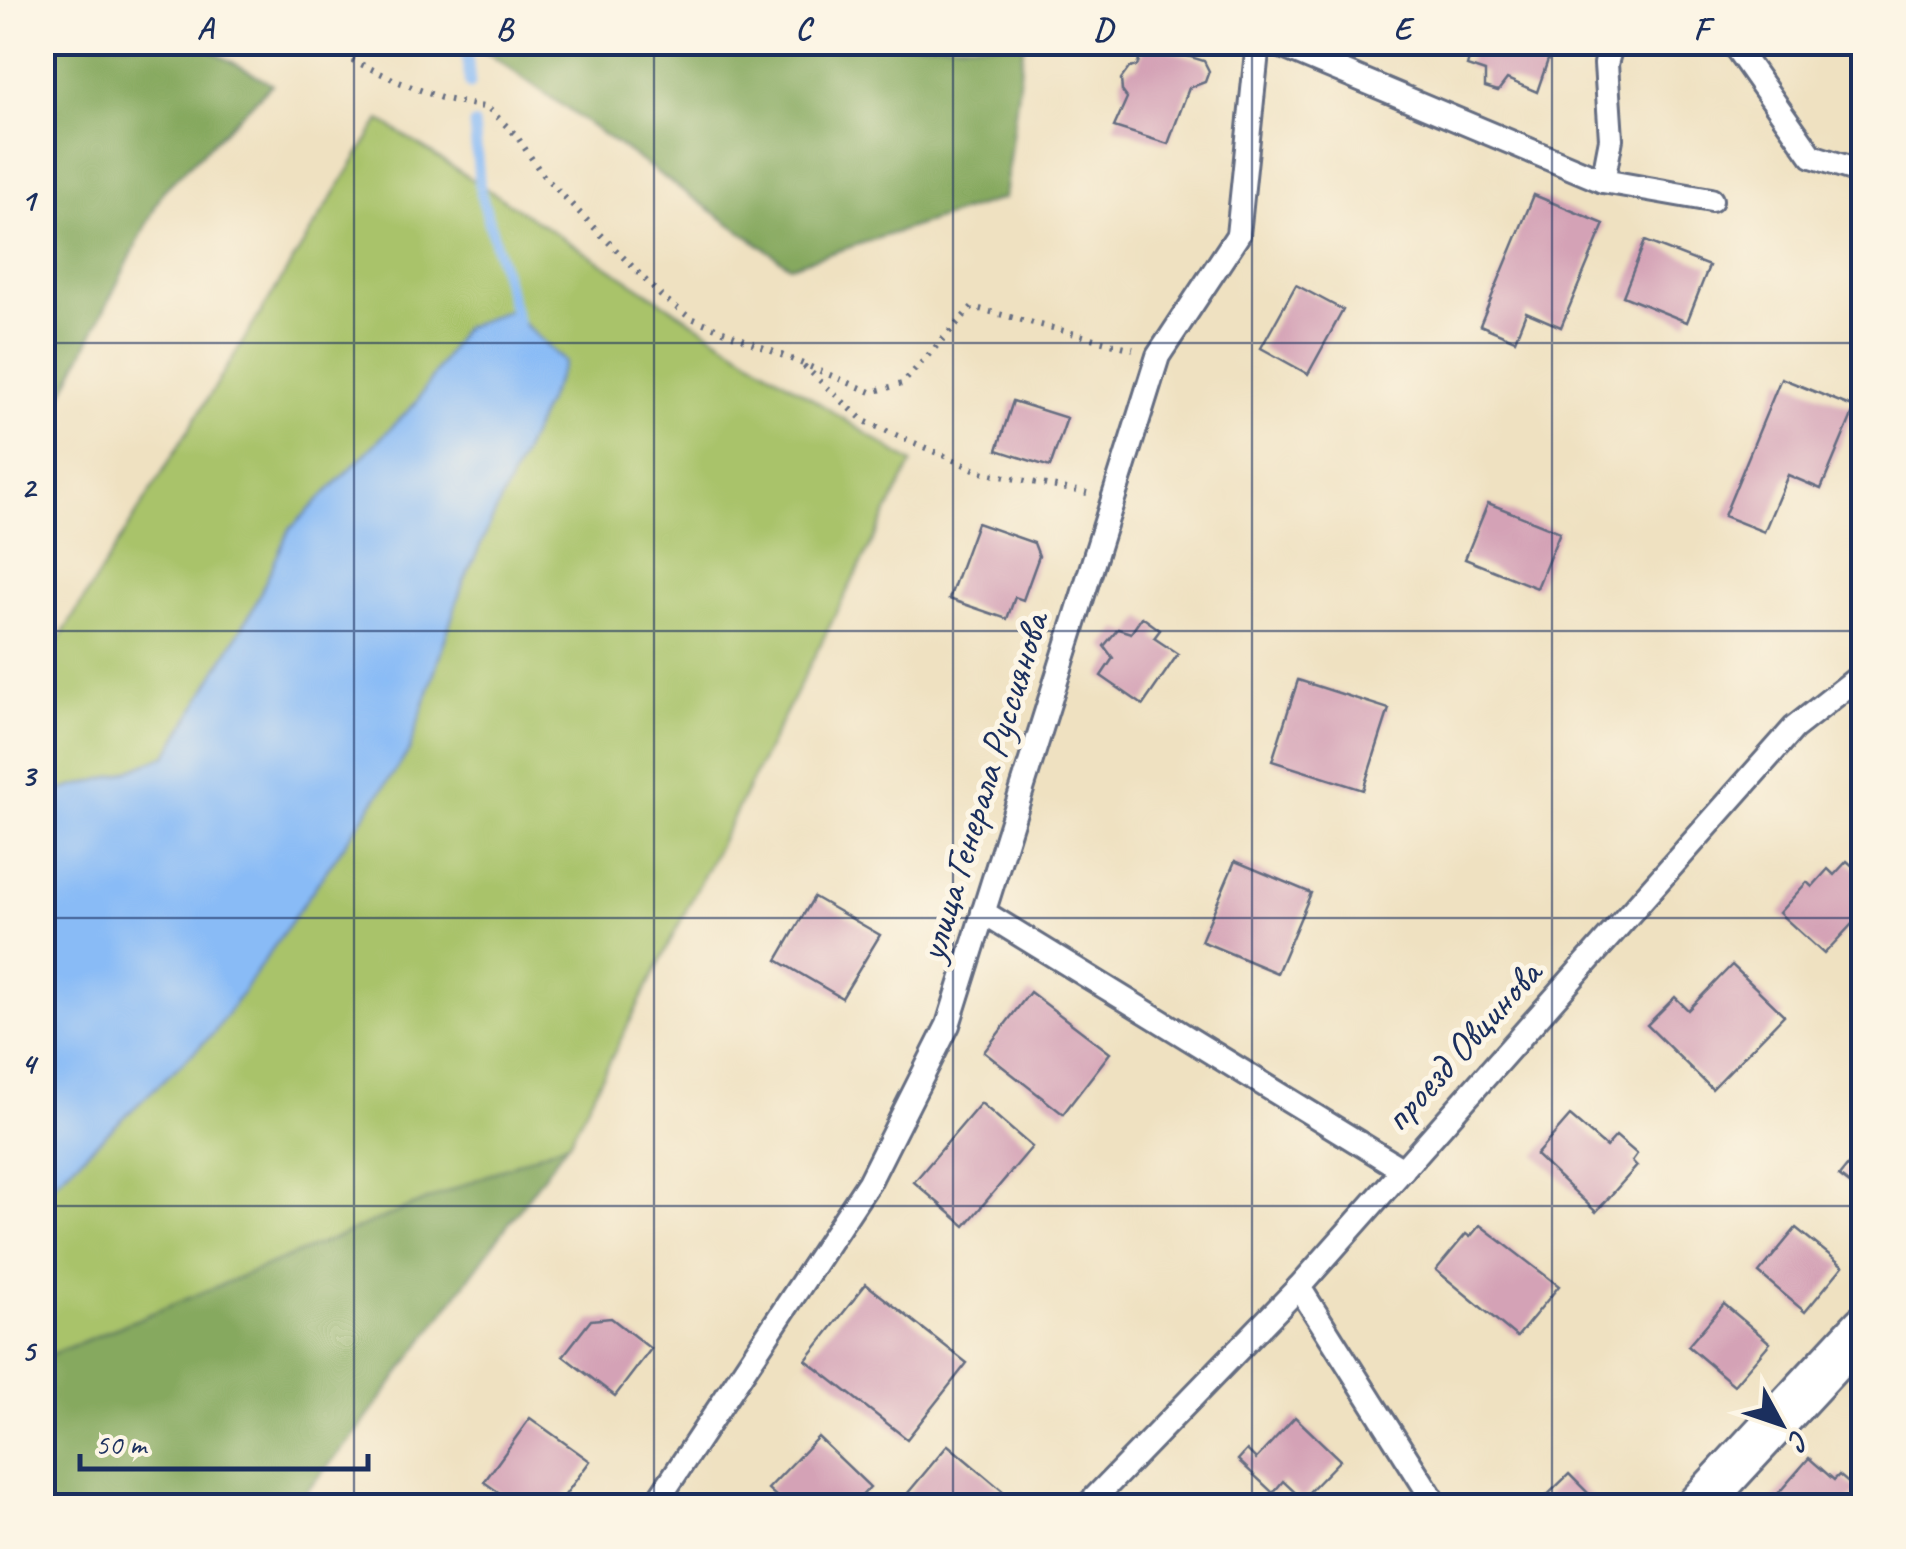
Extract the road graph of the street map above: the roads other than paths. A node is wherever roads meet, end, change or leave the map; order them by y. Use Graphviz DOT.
graph roads {
  1 [pos="1258,42"];
  2 [pos="1272,42"];
  3 [pos="1612,42"];
  4 [pos="1732,42"];
  5 [pos="1864,173"];
  6 [pos="1603,181"];
  7 [pos="1711,200"];
  8 [pos="1864,673"];
  9 [pos="983,912"];
  10 [pos="1403,1170"];
  11 [pos="1300,1287"];
  12 [pos="1864,1327"];
  13 [pos="654,1506"];
  14 [pos="1088,1506"];
  15 [pos="1436,1506"];
  16 [pos="1698,1506"];
  1 -- 9 [label="lane, улица Генерала Руссиянова"];
  2 -- 6 [label="lane"];
  3 -- 6 [label="lane"];
  4 -- 5 [label="lane"];
  6 -- 7 [label="lane"];
  8 -- 10 [label="lane, проезд Овцинова"];
  9 -- 10 [label="lane"];
  9 -- 13 [label="lane, улица Генерала Руссиянова"];
  10 -- 11 [label="lane, проезд Овцинова"];
  11 -- 14 [label="lane, проезд Овцинова"];
  11 -- 15 [label="lane"];
  12 -- 16 [label="street"];
}
